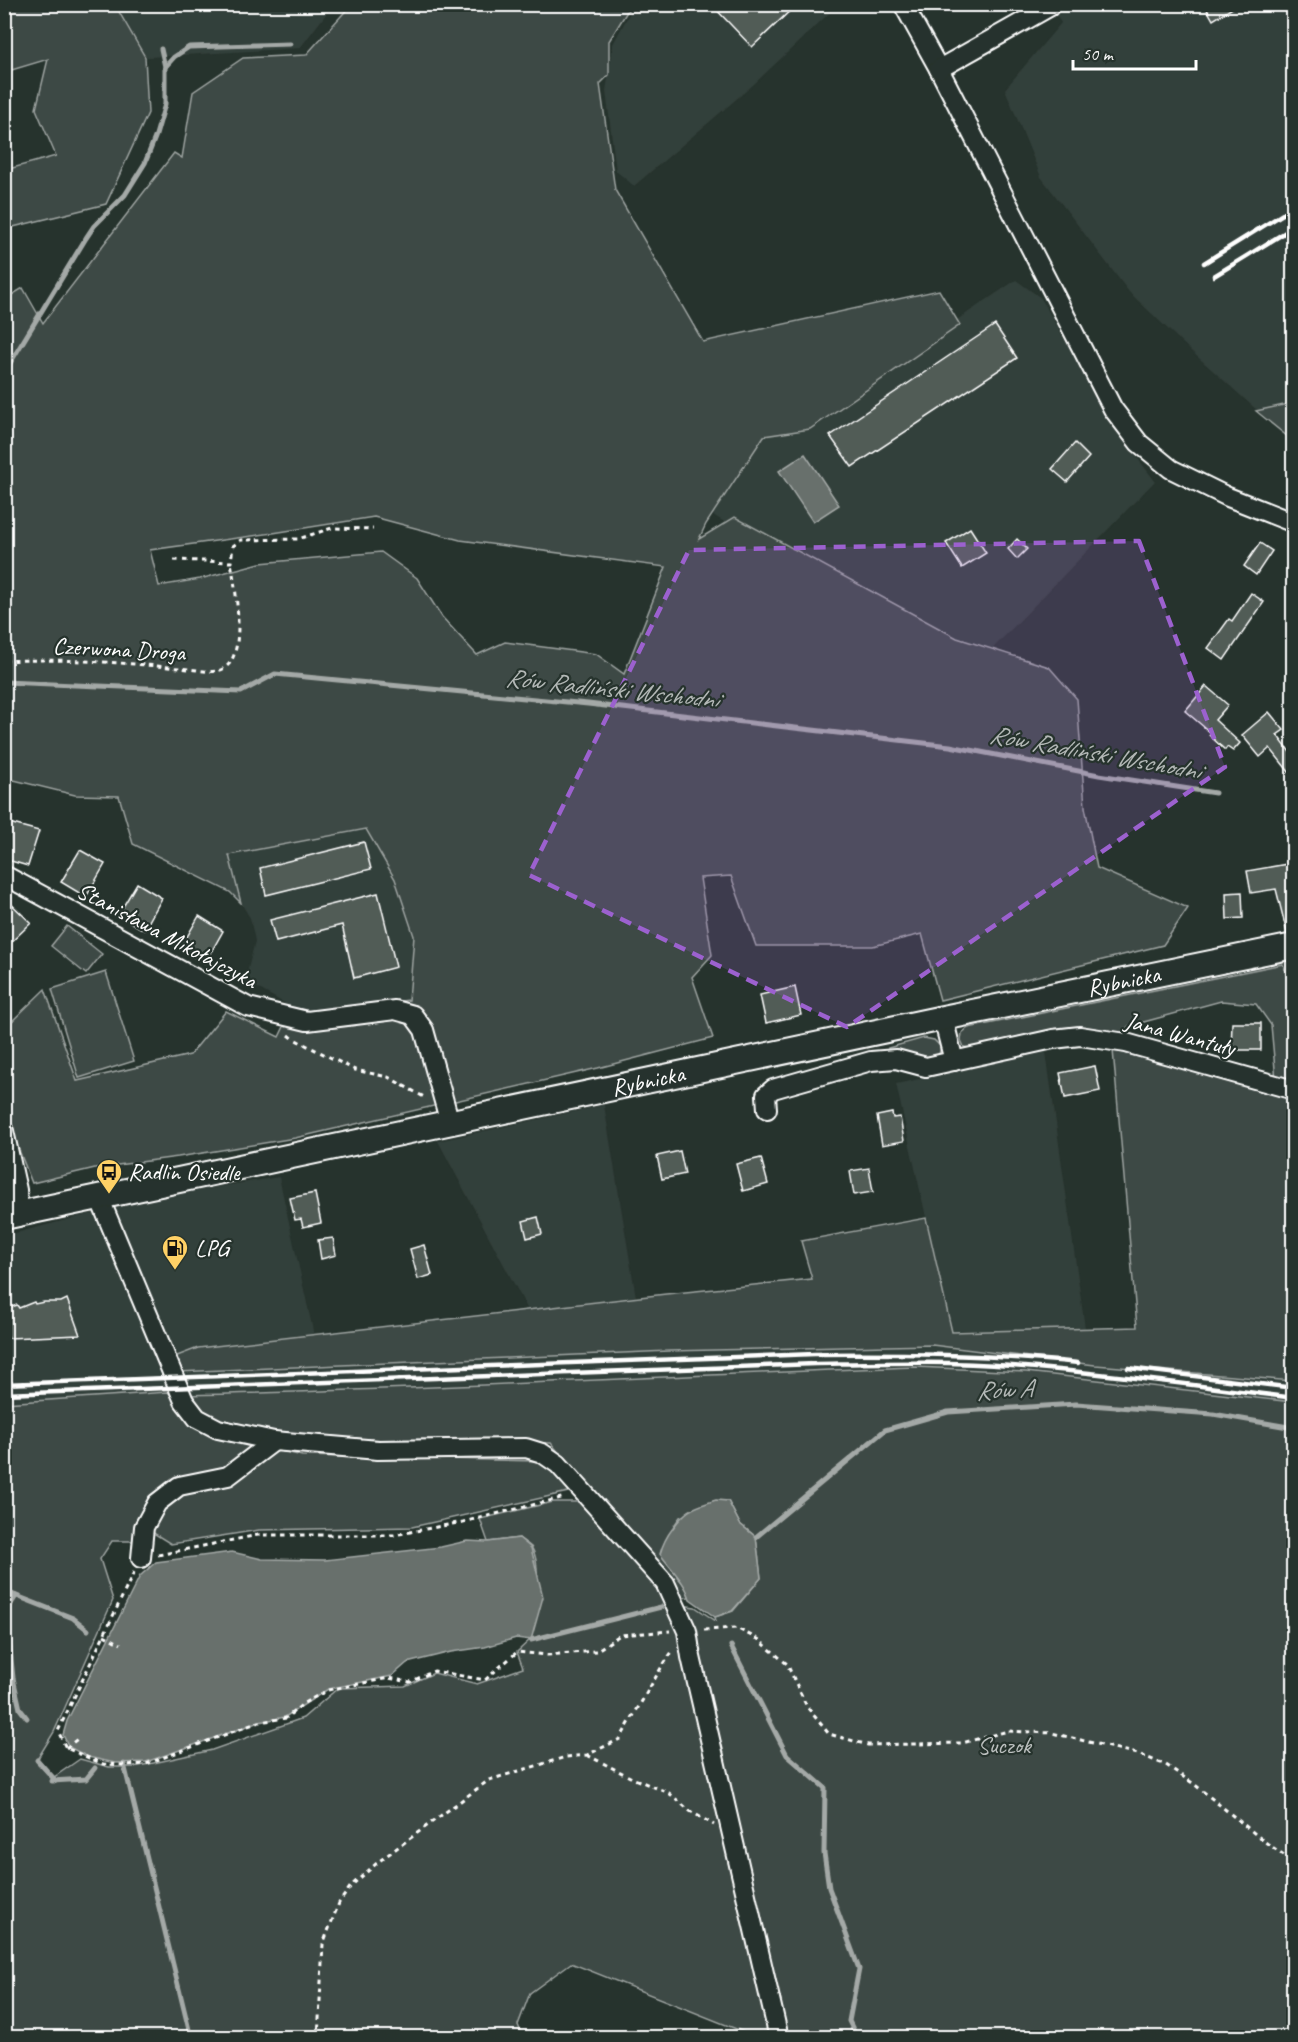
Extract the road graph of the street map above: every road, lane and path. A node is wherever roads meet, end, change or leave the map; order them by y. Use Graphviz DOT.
graph roads {
  1 [pos="903,4"];
  2 [pos="1048,7"];
  3 [pos="939,69"];
  4 [pos="1293,523"];
  5 [pos="373,529"];
  6 [pos="174,560"];
  7 [pos="231,562"];
  8 [pos="4,661"];
  9 [pos="4,875"];
  10 [pos="1293,946"];
  11 [pos="943,1018"];
  12 [pos="285,1032"];
  13 [pos="954,1061"];
  14 [pos="1293,1090"];
  15 [pos="429,1099"];
  16 [pos="766,1108"];
  17 [pos="450,1123"];
  18 [pos="4,1131"];
  19 [pos="99,1197"];
  20 [pos="12,1216"];
  21 [pos="274,1441"];
  22 [pos="573,1496"];
  23 [pos="141,1558"];
  24 [pos="687,1631"];
  25 [pos="104,1635"];
  26 [pos="121,1644"];
  27 [pos="80,1737"];
  28 [pos="66,1748"];
  29 [pos="587,1755"];
  30 [pos="733,1836"];
  31 [pos="1293,1862"];
  32 [pos="318,2037"];
  33 [pos="779,2037"];
  1 -- 3 [label="street"];
  2 -- 3 [label="street"];
  3 -- 4 [label="street"];
  5 -- 7 [label="path"];
  6 -- 7 [label="path"];
  7 -- 8 [label="path, Czerwona Droga"];
  9 -- 17 [label="street, Stanisława Mikołajczyka"];
  10 -- 11 [label="main road, Rybnicka"];
  11 -- 13 [label="street"];
  11 -- 17 [label="main road, Rybnicka"];
  12 -- 15 [label="path"];
  13 -- 14 [label="street, Jana Wantuły"];
  13 -- 16 [label="street, Jana Wantuły"];
  17 -- 19 [label="main road, Rybnicka"];
  18 -- 20 [label="street"];
  19 -- 20 [label="main road, Rybnicka"];
  19 -- 21 [label="street"];
  21 -- 23 [label="street"];
  21 -- 24 [label="street"];
  22 -- 23 [label="path"];
  23 -- 25 [label="path"];
  24 -- 28 [label="path"];
  24 -- 29 [label="path"];
  24 -- 30 [label="street"];
  24 -- 31 [label="path"];
  25 -- 26 [label="path"];
  25 -- 28 [label="path"];
  27 -- 28 [label="path"];
  29 -- 30 [label="path"];
  29 -- 32 [label="path"];
  30 -- 33 [label="street"];
}
